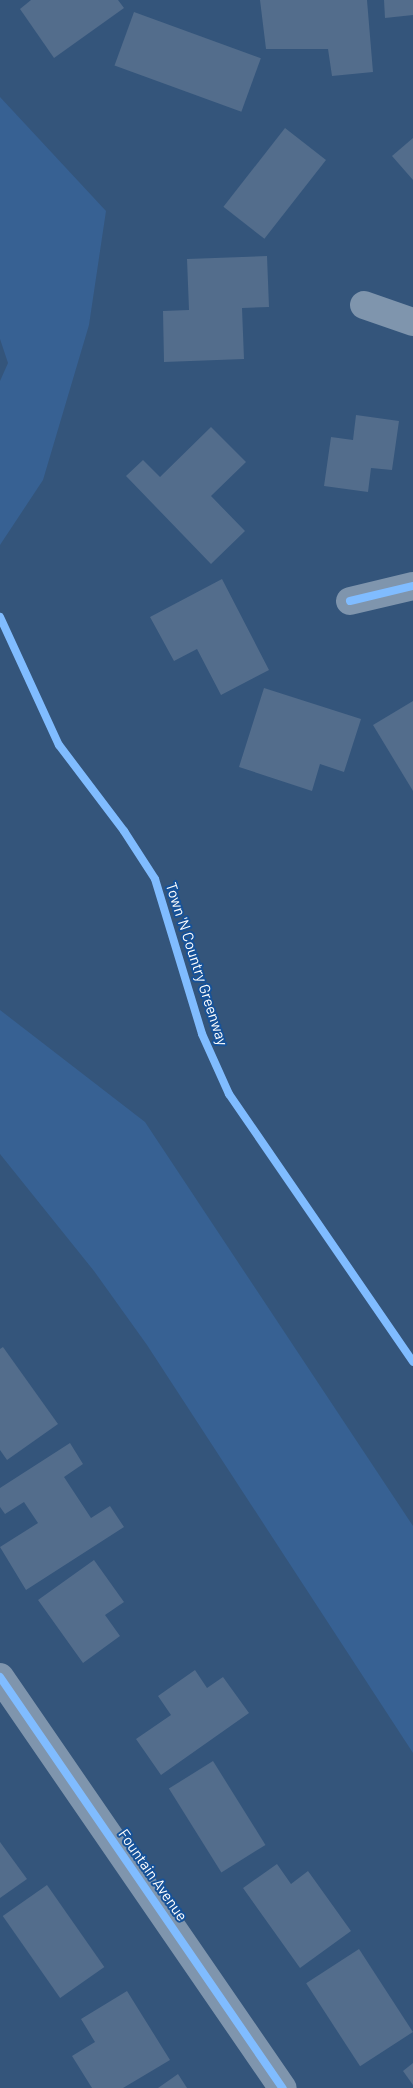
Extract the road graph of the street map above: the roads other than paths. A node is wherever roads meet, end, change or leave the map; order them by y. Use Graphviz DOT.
graph roads {
  1 [pos="364,305"];
  2 [pos="413,322"];
  3 [pos="413,586"];
  4 [pos="350,601"];
  5 [pos="0,1677"];
  6 [pos="283,2088"];
  1 -- 2 [label="street"];
  3 -- 4 [label="street"];
  5 -- 6 [label="street, Fountain Avenue"];
}
